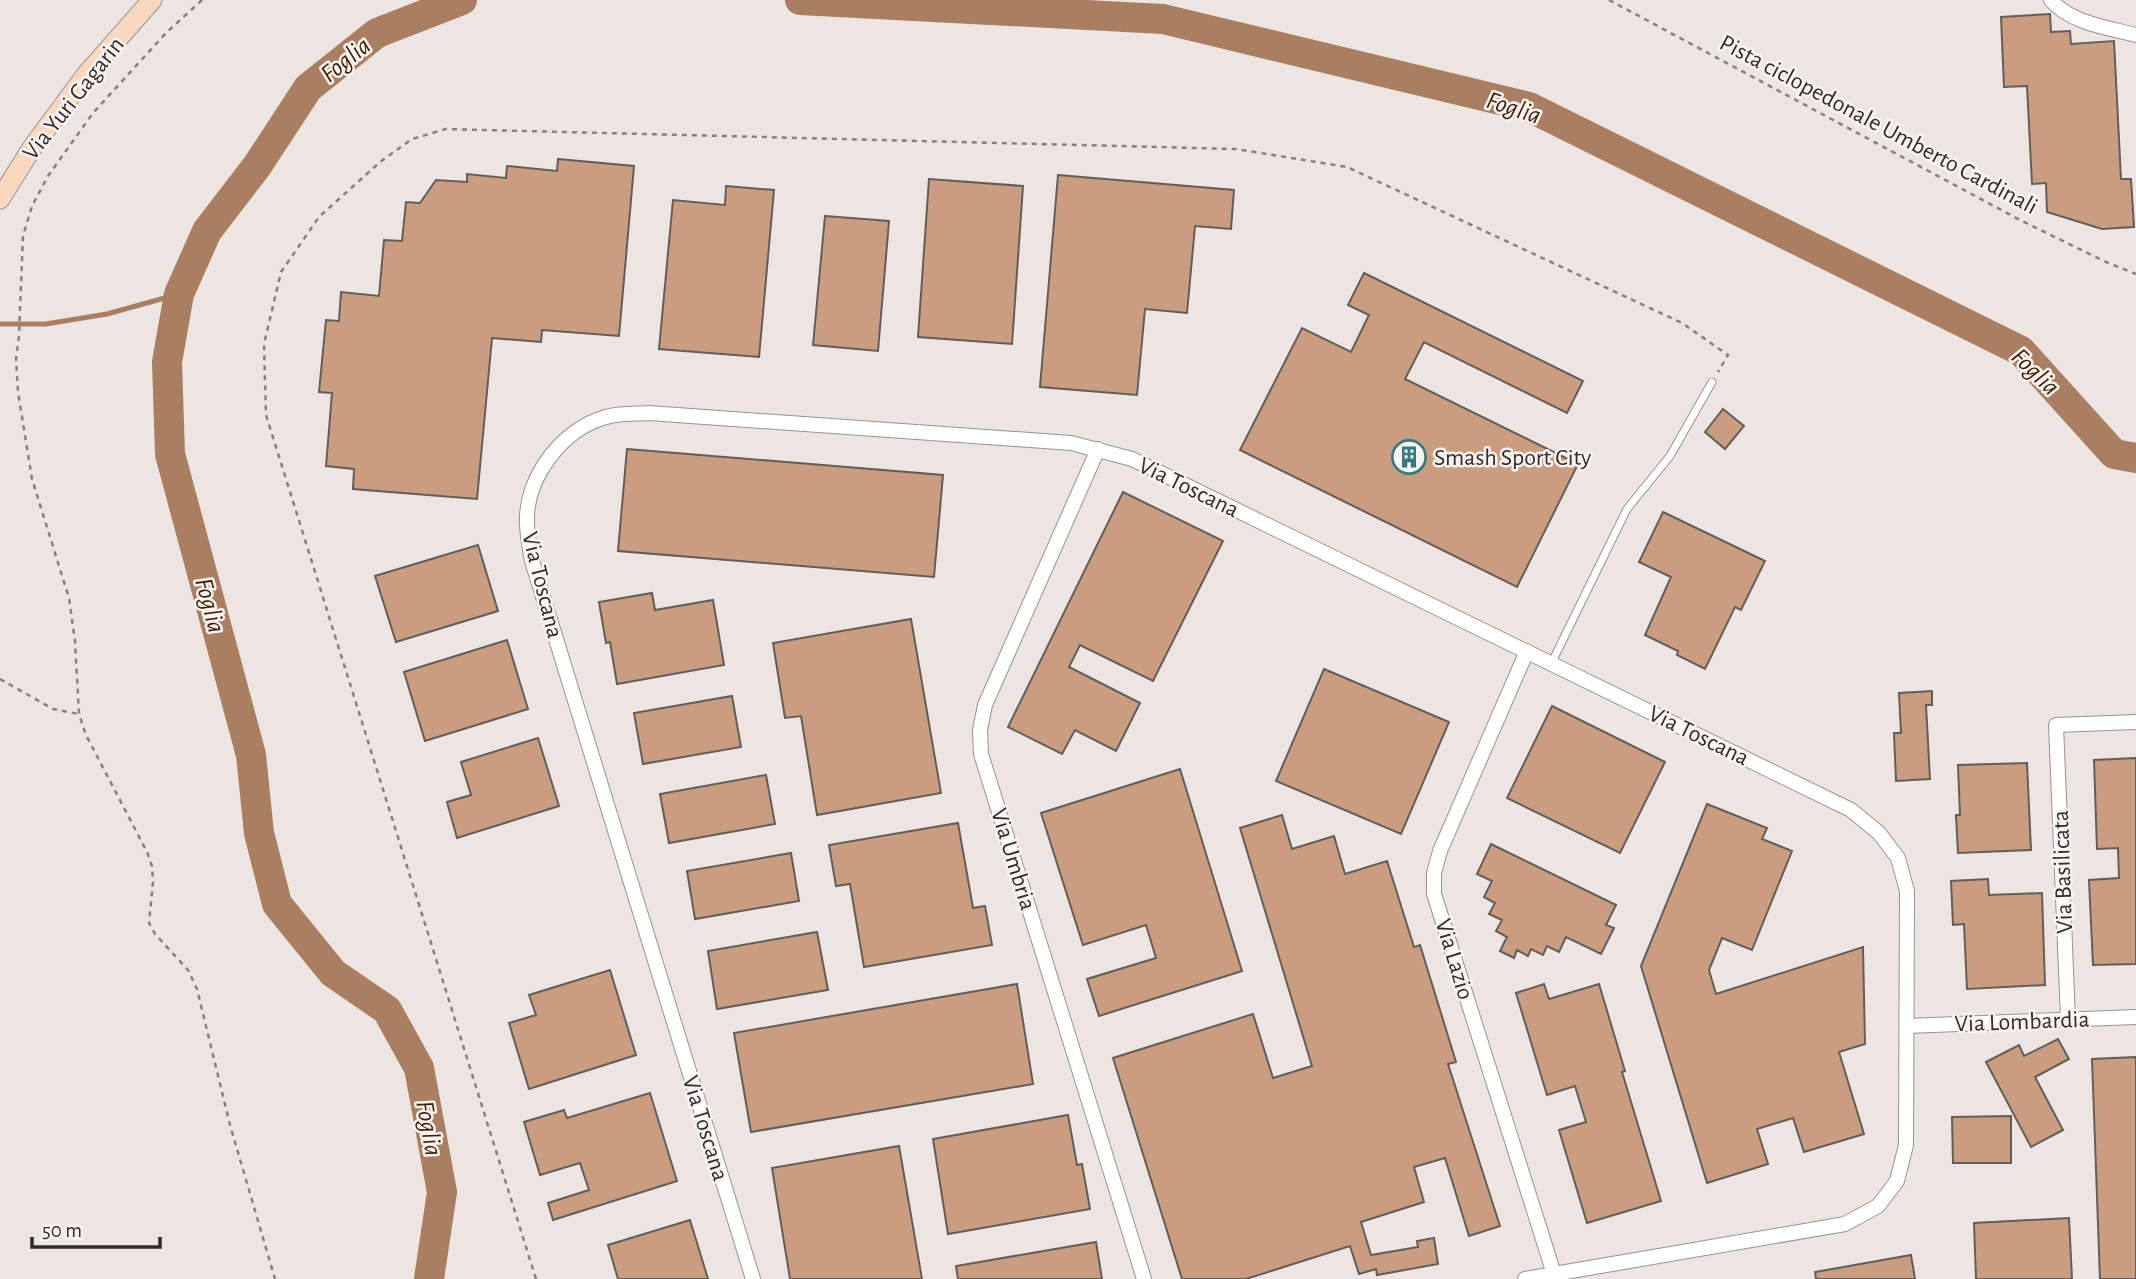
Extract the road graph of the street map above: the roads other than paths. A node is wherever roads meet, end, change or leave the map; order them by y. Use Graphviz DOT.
graph roads {
  1 [pos="152,0"];
  2 [pos="2051,0"];
  3 [pos="2136,35"];
  4 [pos="0,200"];
  5 [pos="1712,382"];
  6 [pos="1098,449"];
  7 [pos="1527,651"];
  8 [pos="1552,662"];
  9 [pos="2136,722"];
  10 [pos="2136,1017"];
  11 [pos="2068,1019"];
  12 [pos="1907,1026"];
  13 [pos="1554,1274"];
  14 [pos="753,1279"];
  15 [pos="1144,1279"];
  16 [pos="1525,1279"];
  1 -- 4 [label="main road, Via Yuri Gagarin"];
  2 -- 3 [label="street"];
  5 -- 8 [label="lane"];
  6 -- 7 [label="street, Via Toscana"];
  6 -- 14 [label="street, Via Toscana"];
  6 -- 15 [label="street, Via Umbria"];
  7 -- 8 [label="street, Via Toscana"];
  7 -- 13 [label="street, Via Lazio"];
  8 -- 12 [label="street, Via Toscana"];
  9 -- 11 [label="street, Via Basilicata"];
  10 -- 11 [label="street, Via Lombardia"];
  11 -- 12 [label="street, Via Lombardia"];
  12 -- 13 [label="street, Via Toscana"];
  13 -- 16 [label="street, Via Toscana"];
}
